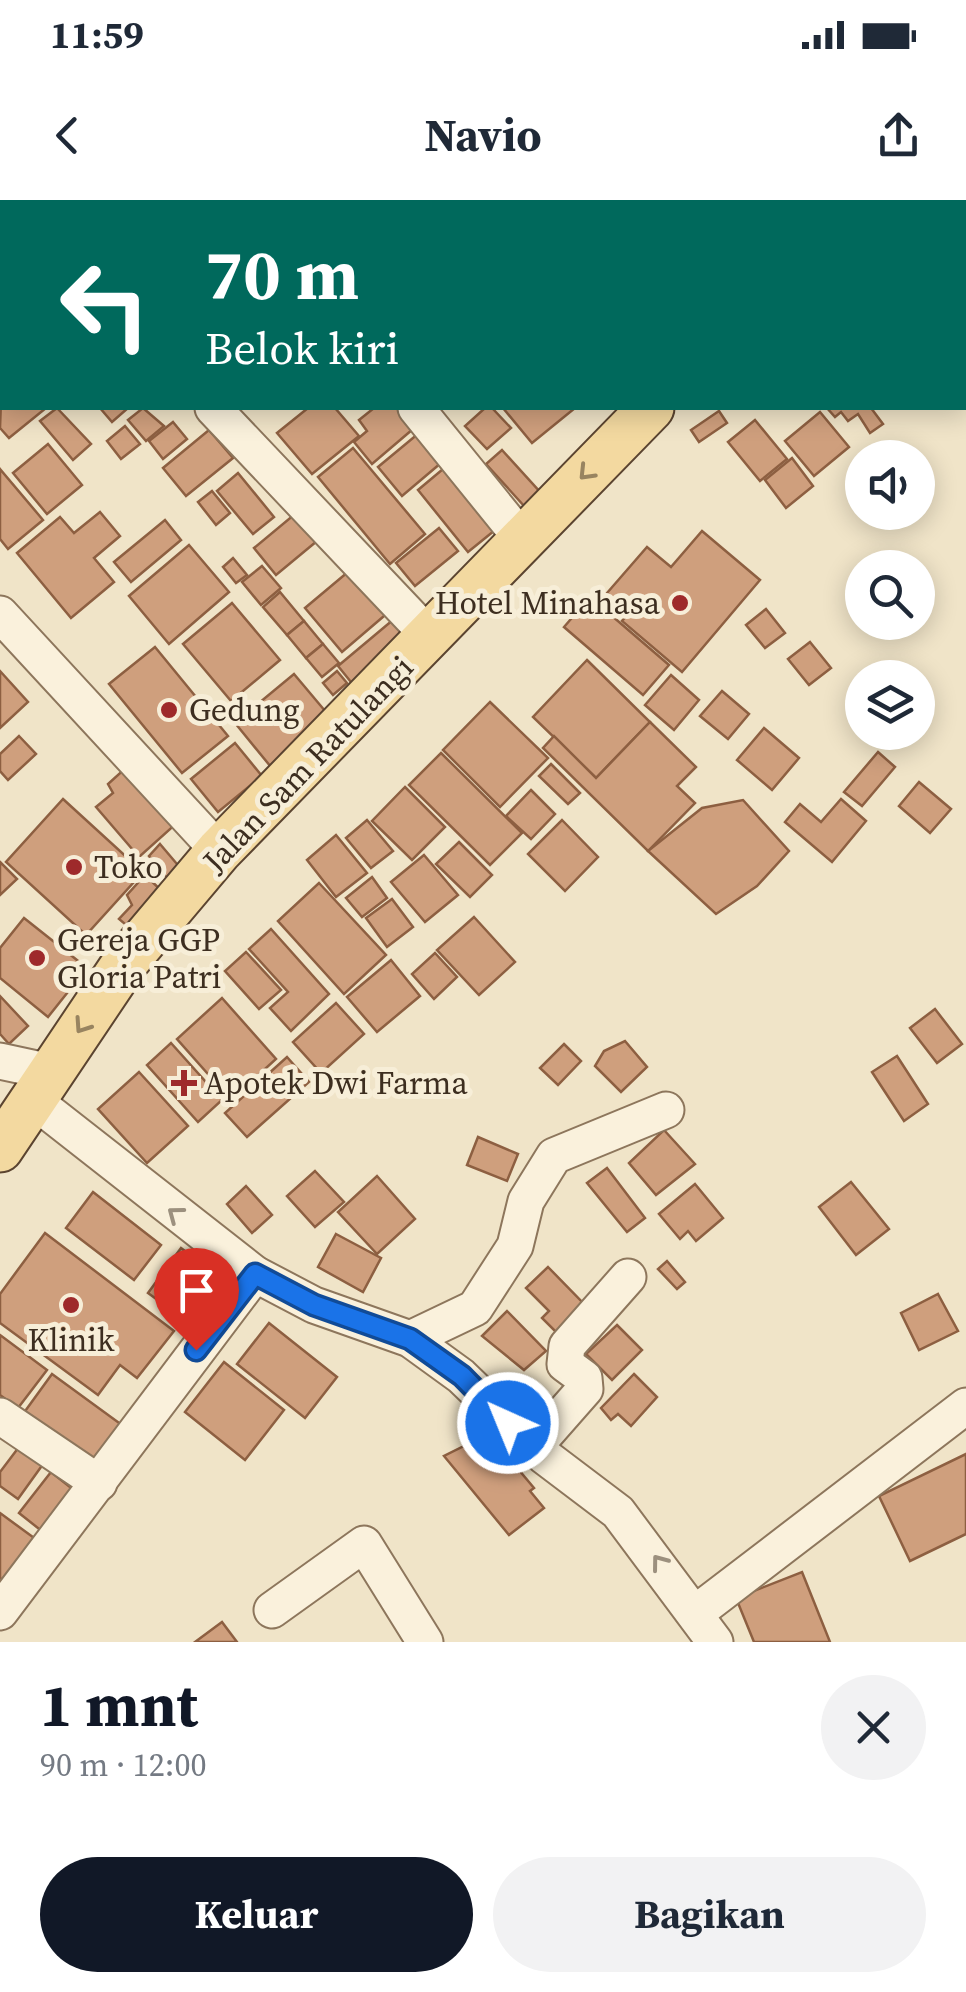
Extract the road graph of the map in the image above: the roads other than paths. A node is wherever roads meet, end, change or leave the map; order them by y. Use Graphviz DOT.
graph roads {
  1 [pos="215,410"];
  2 [pos="418,410"];
  3 [pos="650,410"];
  4 [pos="522,539"];
  5 [pos="0,614"];
  6 [pos="430,638"];
  7 [pos="219,850"];
  8 [pos="0,1061"];
  9 [pos="42,1086"];
  10 [pos="666,1110"];
  11 [pos="0,1150"];
  12 [pos="255,1274"];
  13 [pos="628,1277"];
  14 [pos="410,1339"];
  15 [pos="966,1406"];
  16 [pos="0,1416"];
  17 [pos="534,1447"];
  18 [pos="99,1484"];
  19 [pos="272,1610"];
  20 [pos="0,1612"];
  21 [pos="706,1627"];
  22 [pos="424,1642"];
  1 -- 6 [label="street"];
  2 -- 4 [label="street"];
  3 -- 4 [label="main road, Jalan Sam Ratulangi, one-way"];
  4 -- 6 [label="main road, Jalan Sam Ratulangi"];
  5 -- 7 [label="street"];
  6 -- 7 [label="main road, Jalan Sam Ratulangi"];
  7 -- 9 [label="main road, Jalan Sam Ratulangi, one-way"];
  8 -- 9 [label="street"];
  9 -- 11 [label="main road, Jalan Sam Ratulangi"];
  12 -- 9 [label="street, one-way"];
  10 -- 14 [label="street"];
  12 -- 14 [label="street"];
  12 -- 18 [label="street"];
  13 -- 17 [label="street"];
  14 -- 17 [label="street"];
  15 -- 21 [label="street"];
  16 -- 18 [label="street"];
  21 -- 17 [label="street, one-way"];
  18 -- 20 [label="street"];
  19 -- 22 [label="street"];
}
